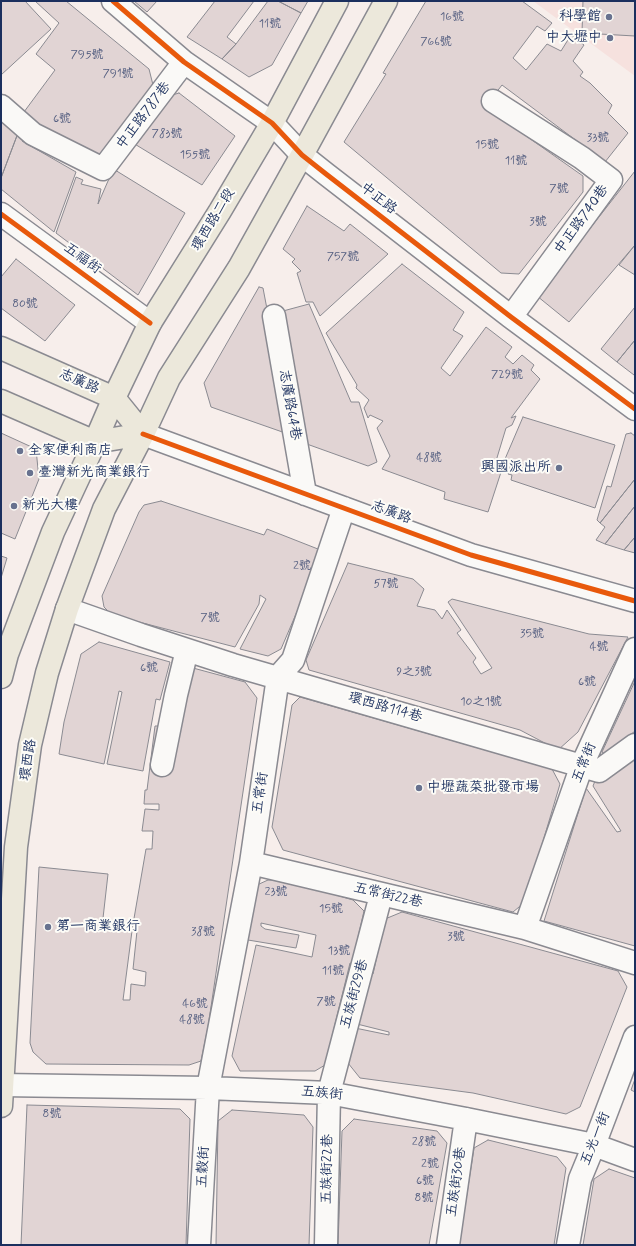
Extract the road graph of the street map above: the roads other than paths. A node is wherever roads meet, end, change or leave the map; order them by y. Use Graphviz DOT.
graph roads {
  1 [pos="113,1"];
  2 [pos="337,1"];
  3 [pos="386,1"];
  4 [pos="184,62"];
  5 [pos="493,101"];
  6 [pos="1,106"];
  7 [pos="272,123"];
  8 [pos="302,155"];
  9 [pos="1,214"];
  10 [pos="274,316"];
  11 [pos="511,317"];
  12 [pos="150,323"];
  13 [pos="1,348"];
  14 [pos="114,398"];
  15 [pos="1,402"];
  16 [pos="635,409"];
  17 [pos="143,434"];
  18 [pos="95,442"];
  19 [pos="305,494"];
  20 [pos="344,508"];
  21 [pos="635,601"];
  22 [pos="67,609"];
  23 [pos="635,649"];
  24 [pos="188,650"];
  25 [pos="4,654"];
  26 [pos="1,677"];
  27 [pos="278,678"];
  28 [pos="635,745"];
  29 [pos="162,765"];
  30 [pos="582,765"];
  31 [pos="251,863"];
  32 [pos="381,895"];
  33 [pos="525,928"];
  34 [pos="635,964"];
  35 [pos="635,1037"];
  36 [pos="208,1088"];
  37 [pos="1,1092"];
  38 [pos="329,1093"];
  39 [pos="466,1119"];
  40 [pos="594,1145"];
  41 [pos="635,1160"];
  42 [pos="199,1245"];
  43 [pos="326,1245"];
  44 [pos="448,1245"];
  45 [pos="568,1245"];
  1 -- 4 [label="street, 中正路"];
  2 -- 7 [label="main road, 環西路二段"];
  3 -- 8 [label="main road"];
  4 -- 6 [label="street, 中正路787巷"];
  4 -- 7 [label="street, 中正路"];
  5 -- 11 [label="street, 中正路740巷"];
  7 -- 8 [label="street, 中正路"];
  7 -- 12 [label="main road, 環西路二段"];
  8 -- 11 [label="street, 中正路"];
  8 -- 17 [label="main road"];
  9 -- 12 [label="street, 五福街"];
  10 -- 19 [label="street, 志廣路64巷"];
  11 -- 16 [label="street, 中正路"];
  12 -- 14 [label="main road, 環西路二段"];
  13 -- 14 [label="main road, 志廣路"];
  14 -- 17 [label="main road, 志廣路"];
  14 -- 18 [label="main road, 環西路二段"];
  15 -- 18 [label="main road"];
  17 -- 18 [label="main road, 志廣路"];
  17 -- 19 [label="street, 志廣路"];
  17 -- 22 [label="main road, 環西路"];
  18 -- 25 [label="main road"];
  19 -- 20 [label="street, 志廣路"];
  20 -- 21 [label="street, 志廣路"];
  20 -- 27 [label="street"];
  22 -- 24 [label="street, 環西路114巷"];
  22 -- 37 [label="main road, 環西路"];
  23 -- 30 [label="street, 五常街"];
  24 -- 27 [label="street, 環西路114巷"];
  24 -- 29 [label="street"];
  25 -- 26 [label="main road"];
  27 -- 30 [label="street, 環西路114巷"];
  27 -- 31 [label="street, 五常街"];
  28 -- 30 [label="street, 環西路114巷"];
  30 -- 33 [label="street, 五常街"];
  31 -- 32 [label="street, 五常街22巷"];
  31 -- 36 [label="street, 五常街"];
  32 -- 33 [label="street, 五常街22巷"];
  32 -- 38 [label="street, 五族街29巷"];
  33 -- 34 [label="street"];
  35 -- 40 [label="street, 五光一街"];
  36 -- 37 [label="street, 五族街"];
  36 -- 38 [label="street, 五族街"];
  36 -- 42 [label="street, 五穀街"];
  38 -- 39 [label="street, 五族街"];
  38 -- 43 [label="street, 五族街22巷"];
  39 -- 40 [label="street, 五族街"];
  39 -- 44 [label="street, 五族街30巷"];
  40 -- 41 [label="street, 五族街"];
  40 -- 45 [label="street, 五光一街"];
}
